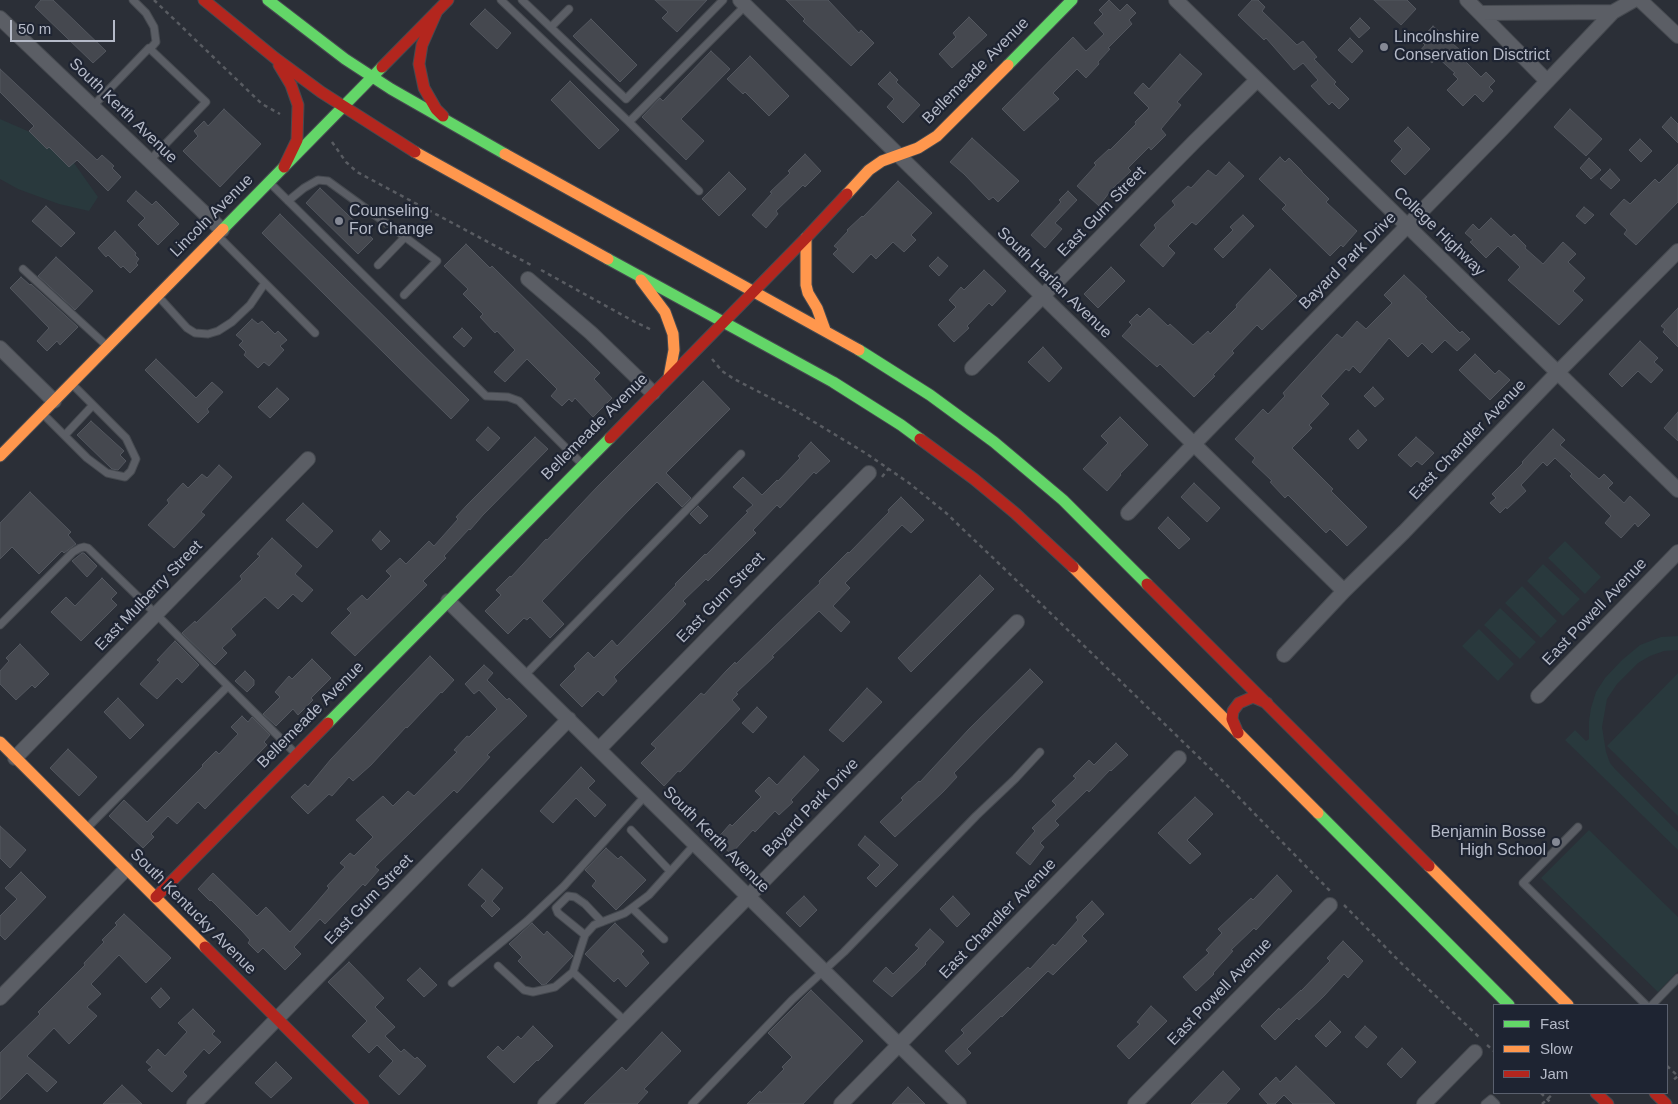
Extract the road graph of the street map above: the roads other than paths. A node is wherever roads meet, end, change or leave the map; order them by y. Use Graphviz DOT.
graph roads {
  1 [pos="133,0"];
  2 [pos="204,0"];
  3 [pos="268,0"];
  4 [pos="448,0"];
  5 [pos="501,0"];
  6 [pos="522,0"];
  7 [pos="723,0"];
  8 [pos="1072,0"];
  9 [pos="1176,0"];
  10 [pos="1467,0"];
  11 [pos="1634,0"];
  12 [pos="1640,0"];
  13 [pos="742,3"];
  14 [pos="569,9"];
  15 [pos="438,11"];
  16 [pos="1613,12"];
  17 [pos="1480,13"];
  18 [pos="0,18"];
  19 [pos="551,27"];
  20 [pos="1678,36"];
  21 [pos="150,49"];
  22 [pos="275,58"];
  23 [pos="372,77"];
  24 [pos="1257,80"];
  25 [pos="1548,81"];
  26 [pos="92,106"];
  27 [pos="343,107"];
  28 [pos="629,122"];
  29 [pos="452,125"];
  30 [pos="898,155"];
  31 [pos="150,160"];
  32 [pos="284,167"];
  33 [pos="269,182"];
  34 [pos="699,191"];
  35 [pos="288,201"];
  36 [pos="1407,226"];
  37 [pos="219,232"];
  38 [pos="405,237"];
  39 [pos="806,238"];
  40 [pos="1678,251"];
  41 [pos="378,265"];
  42 [pos="23,269"];
  43 [pos="637,274"];
  44 [pos="528,279"];
  45 [pos="265,283"];
  46 [pos="753,291"];
  47 [pos="404,295"];
  48 [pos="157,296"];
  49 [pos="1043,297"];
  50 [pos="724,322"];
  51 [pos="825,330"];
  52 [pos="316,333"];
  53 [pos="107,347"];
  54 [pos="0,348"];
  55 [pos="972,368"];
  56 [pos="1558,372"];
  57 [pos="669,377"];
  58 [pos="71,383"];
  59 [pos="653,393"];
  60 [pos="54,401"];
  61 [pos="94,405"];
  62 [pos="42,413"];
  63 [pos="65,435"];
  64 [pos="1193,445"];
  65 [pos="741,454"];
  66 [pos="0,456"];
  67 [pos="308,459"];
  68 [pos="582,465"];
  69 [pos="869,472"];
  70 [pos="1678,490"];
  71 [pos="1128,513"];
  72 [pos="1678,552"];
  73 [pos="1344,591"];
  74 [pos="448,601"];
  75 [pos="156,614"];
  76 [pos="1018,622"];
  77 [pos="0,625"];
  78 [pos="1284,655"];
  79 [pos="524,676"];
  80 [pos="228,686"];
  81 [pos="1538,696"];
  82 [pos="1267,703"];
  83 [pos="569,720"];
  84 [pos="1238,733"];
  85 [pos="0,742"];
  86 [pos="599,749"];
  87 [pos="1040,752"];
  88 [pos="297,754"];
  89 [pos="15,758"];
  90 [pos="1179,758"];
  91 [pos="646,796"];
  92 [pos="1578,827"];
  93 [pos="86,829"];
  94 [pos="631,830"];
  95 [pos="695,844"];
  96 [pos="126,869"];
  97 [pos="670,871"];
  98 [pos="748,896"];
  99 [pos="156,897"];
  100 [pos="1334,899"];
  101 [pos="632,908"];
  102 [pos="602,922"];
  103 [pos="585,935"];
  104 [pos="664,939"];
  105 [pos="498,966"];
  106 [pos="824,971"];
  107 [pos="573,972"];
  108 [pos="1678,978"];
  109 [pos="452,983"];
  110 [pos="0,998"];
  111 [pos="1508,1004"];
  112 [pos="1567,1004"];
  113 [pos="1645,1004"];
  114 [pos="1653,1004"];
  115 [pos="277,1018"];
  116 [pos="626,1022"];
  117 [pos="899,1045"];
  118 [pos="1480,1048"];
  119 [pos="1597,1094"];
  120 [pos="1656,1094"];
  121 [pos="194,1104"];
  122 [pos="363,1104"];
  123 [pos="545,1104"];
  124 [pos="692,1104"];
  125 [pos="841,1104"];
  126 [pos="959,1104"];
  127 [pos="1135,1104"];
  128 [pos="1424,1104"];
  129 [pos="1485,1104"];
  130 [pos="1496,1104"];
  131 [pos="1608,1104"];
  132 [pos="1666,1104"];
  1 -- 21 [label="lane"];
  2 -- 22 [label="main road"];
  3 -- 23 [label="main road"];
  4 -- 15 [label="main road, Lincoln Avenue"];
  5 -- 28 [label="lane"];
  6 -- 19 [label="lane"];
  7 -- 19 [label="lane"];
  8 -- 30 [label="main road, Bellemeade Avenue"];
  9 -- 24 [label="street, College Highway"];
  10 -- 17 [label="street"];
  11 -- 16 [label="street"];
  12 -- 20 [label="street"];
  13 -- 28 [label="lane"];
  13 -- 30 [label="street, South Harlan Avenue"];
  14 -- 19 [label="lane"];
  15 -- 23 [label="main road, Lincoln Avenue"];
  15 -- 29 [label="main road"];
  16 -- 17 [label="street"];
  16 -- 25 [label="street, Bayard Park Drive"];
  17 -- 25 [label="street"];
  18 -- 26 [label="street, South Kerth Avenue"];
  21 -- 26 [label="lane"];
  21 -- 31 [label="lane"];
  22 -- 27 [label="main road"];
  22 -- 32 [label="main road"];
  23 -- 27 [label="main road, Lincoln Avenue"];
  23 -- 29 [label="main road"];
  24 -- 36 [label="street, College Highway"];
  24 -- 49 [label="street, East Gum Street"];
  25 -- 36 [label="street, Bayard Park Drive"];
  26 -- 31 [label="street, South Kerth Avenue"];
  27 -- 32 [label="main road, Lincoln Avenue"];
  27 -- 43 [label="main road"];
  28 -- 34 [label="lane"];
  29 -- 46 [label="main road"];
  30 -- 39 [label="main road, Bellemeade Avenue"];
  30 -- 49 [label="street, South Harlan Avenue"];
  31 -- 37 [label="street, South Kerth Avenue"];
  32 -- 33 [label="main road, Lincoln Avenue"];
  33 -- 35 [label="lane"];
  33 -- 37 [label="main road, Lincoln Avenue"];
  35 -- 38 [label="lane"];
  35 -- 68 [label="lane"];
  36 -- 56 [label="street, College Highway"];
  36 -- 64 [label="street, Bayard Park Drive"];
  37 -- 45 [label="lane"];
  37 -- 48 [label="main road, Lincoln Avenue"];
  38 -- 41 [label="lane"];
  38 -- 47 [label="lane"];
  39 -- 46 [label="main road, Bellemeade Avenue"];
  39 -- 51 [label="main road"];
  40 -- 56 [label="street, East Chandler Avenue"];
  42 -- 53 [label="lane"];
  43 -- 50 [label="main road"];
  43 -- 57 [label="main road"];
  44 -- 59 [label="street"];
  45 -- 48 [label="lane"];
  45 -- 52 [label="lane"];
  46 -- 50 [label="main road, Bellemeade Avenue"];
  46 -- 51 [label="main road"];
  48 -- 53 [label="main road, Lincoln Avenue"];
  49 -- 55 [label="street, East Gum Street"];
  49 -- 64 [label="street, South Harlan Avenue"];
  50 -- 57 [label="main road, Bellemeade Avenue"];
  50 -- 84 [label="main road"];
  51 -- 82 [label="main road"];
  53 -- 58 [label="main road, Lincoln Avenue"];
  54 -- 60 [label="street"];
  56 -- 70 [label="street, College Highway"];
  56 -- 73 [label="street, East Chandler Avenue"];
  57 -- 59 [label="main road, Bellemeade Avenue"];
  58 -- 60 [label="main road, Lincoln Avenue"];
  58 -- 61 [label="lane"];
  59 -- 68 [label="main road, Bellemeade Avenue"];
  60 -- 62 [label="main road, Lincoln Avenue"];
  61 -- 63 [label="lane"];
  61 -- 63 [label="lane"];
  62 -- 63 [label="lane"];
  62 -- 66 [label="main road, Lincoln Avenue"];
  64 -- 71 [label="street, Bayard Park Drive"];
  64 -- 73 [label="street, South Harlan Avenue"];
  65 -- 79 [label="lane"];
  67 -- 75 [label="street, East Mulberry Street"];
  68 -- 74 [label="main road, Bellemeade Avenue"];
  69 -- 86 [label="street, East Gum Street"];
  72 -- 81 [label="street, East Powell Avenue"];
  73 -- 78 [label="street, East Chandler Avenue"];
  74 -- 79 [label="street, South Kerth Avenue"];
  74 -- 88 [label="main road, Bellemeade Avenue"];
  75 -- 77 [label="lane"];
  75 -- 80 [label="lane"];
  75 -- 89 [label="street, East Mulberry Street"];
  76 -- 98 [label="street, Bayard Park Drive"];
  79 -- 83 [label="street, South Kerth Avenue"];
  80 -- 88 [label="lane"];
  80 -- 93 [label="lane"];
  82 -- 84 [label="main road"];
  82 -- 112 [label="main road"];
  83 -- 86 [label="street, South Kerth Avenue"];
  83 -- 115 [label="street, East Gum Street"];
  84 -- 111 [label="main road"];
  85 -- 89 [label="main road, South Kentucky Avenue"];
  86 -- 91 [label="street, South Kerth Avenue"];
  87 -- 106 [label="lane"];
  88 -- 99 [label="main road, Bellemeade Avenue"];
  89 -- 93 [label="main road, South Kentucky Avenue"];
  90 -- 117 [label="street, East Chandler Avenue"];
  91 -- 95 [label="street, South Kerth Avenue"];
  91 -- 109 [label="lane"];
  92 -- 113 [label="lane"];
  93 -- 96 [label="main road, South Kentucky Avenue"];
  94 -- 97 [label="lane"];
  95 -- 97 [label="lane"];
  95 -- 98 [label="street, South Kerth Avenue"];
  96 -- 99 [label="main road, South Kentucky Avenue"];
  96 -- 110 [label="street"];
  97 -- 101 [label="lane"];
  98 -- 106 [label="street, South Kerth Avenue"];
  98 -- 116 [label="street, Bayard Park Drive"];
  99 -- 115 [label="main road, South Kentucky Avenue"];
  100 -- 127 [label="street, East Powell Avenue"];
  101 -- 102 [label="lane"];
  101 -- 104 [label="lane"];
  102 -- 103 [label="lane"];
  102 -- 103 [label="lane"];
  103 -- 107 [label="lane"];
  105 -- 107 [label="lane"];
  106 -- 117 [label="street, South Kerth Avenue"];
  106 -- 124 [label="lane"];
  107 -- 116 [label="lane"];
  108 -- 114 [label="lane"];
  115 -- 121 [label="street, East Gum Street"];
  115 -- 122 [label="main road, South Kentucky Avenue"];
  116 -- 123 [label="street, Bayard Park Drive"];
  117 -- 125 [label="street, East Chandler Avenue"];
  117 -- 126 [label="street, South Kerth Avenue"];
  118 -- 128 [label="street"];
  119 -- 131 [label="main road"];
  120 -- 132 [label="main road"];
  129 -- 130 [label="lane"];
}
